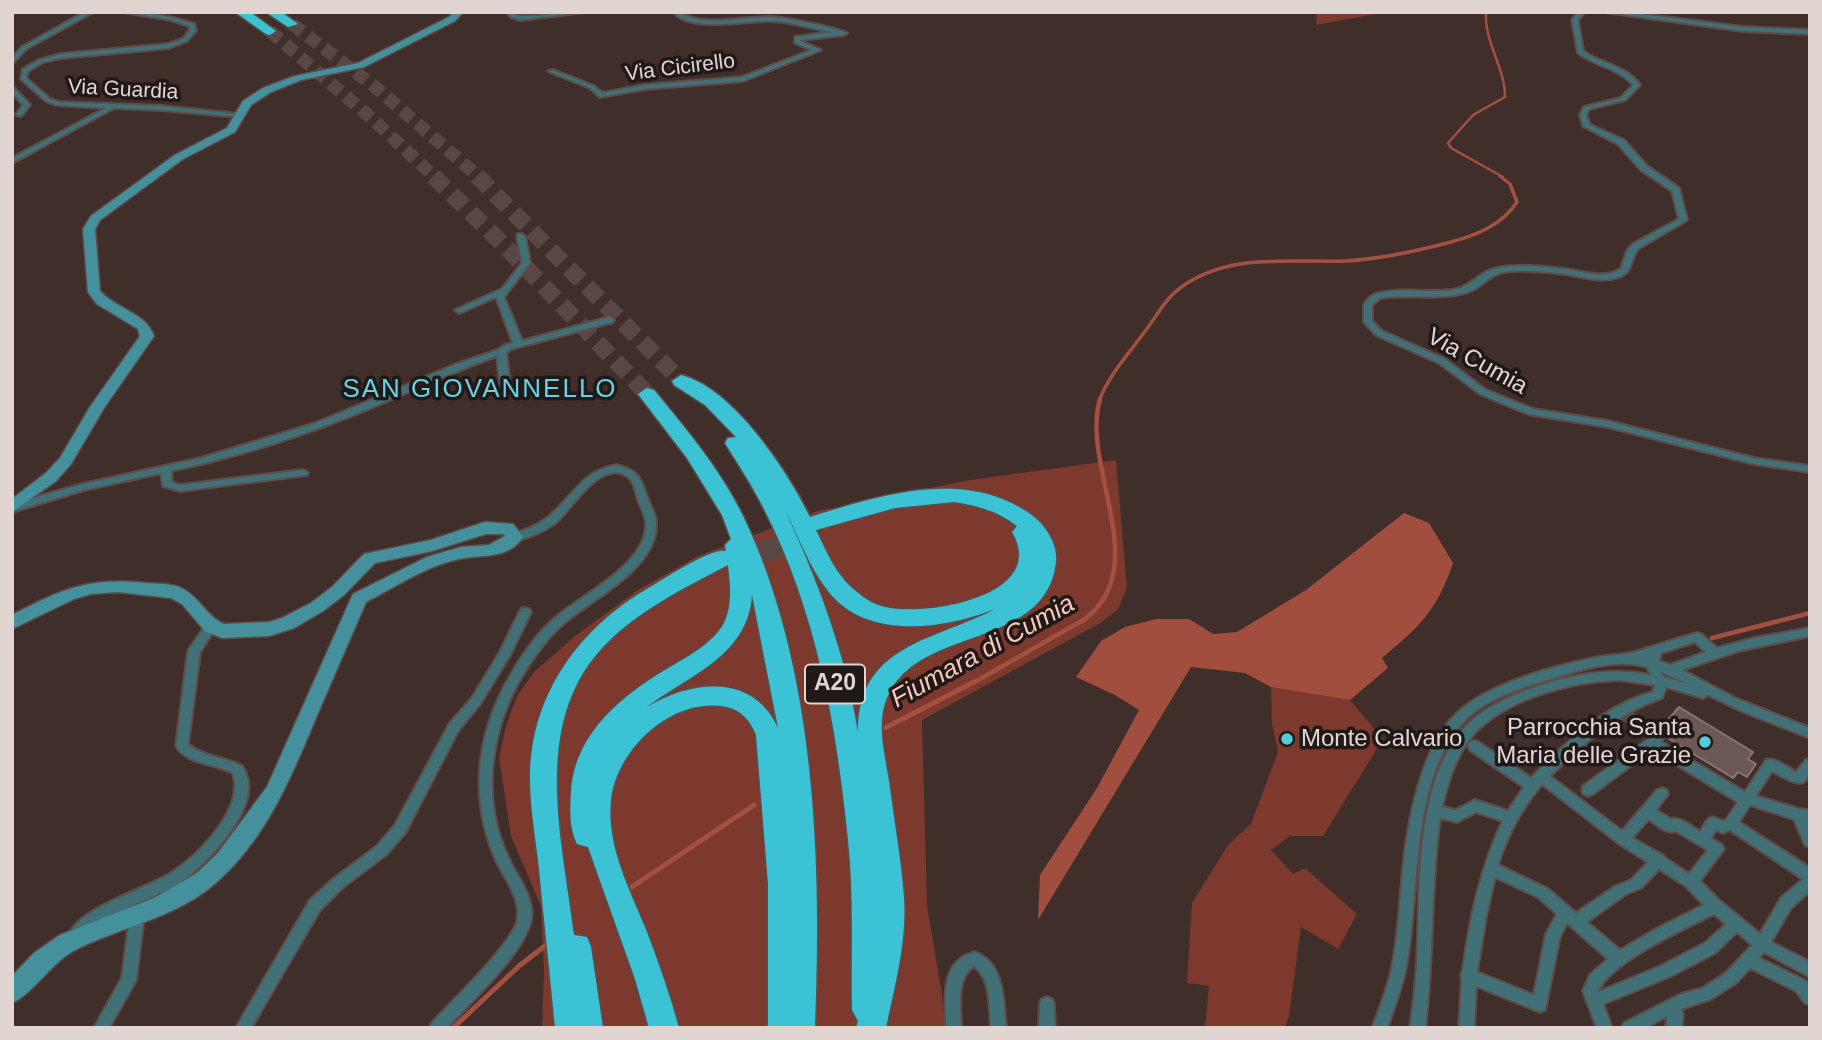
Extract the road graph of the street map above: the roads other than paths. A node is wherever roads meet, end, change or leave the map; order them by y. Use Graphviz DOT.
graph roads {
  1 [pos="90,12"];
  2 [pos="127,12"];
  3 [pos="231,12"];
  4 [pos="241,12"];
  5 [pos="272,12"];
  6 [pos="281,12"];
  7 [pos="459,12"];
  8 [pos="510,12"];
  9 [pos="582,12"];
  10 [pos="677,12"];
  11 [pos="1581,12"];
  12 [pos="1608,12"];
  13 [pos="1810,32"];
  14 [pos="12,62"];
  15 [pos="551,71"];
  16 [pos="12,88"];
  17 [pos="51,102"];
  18 [pos="27,105"];
  19 [pos="114,106"];
  20 [pos="19,115"];
  21 [pos="239,117"];
  22 [pos="12,161"];
  23 [pos="521,236"];
  24 [pos="503,291"];
  25 [pos="459,310"];
  26 [pos="610,320"];
  27 [pos="518,343"];
  28 [pos="501,352"];
  29 [pos="506,393"];
  30 [pos="647,394"];
  31 [pos="1810,469"];
  32 [pos="166,471"];
  33 [pos="303,473"];
  34 [pos="12,507"];
  35 [pos="732,515"];
  36 [pos="514,537"];
  37 [pos="525,612"];
  38 [pos="12,623"];
  39 [pos="211,626"];
  40 [pos="1810,632"];
  41 [pos="1656,650"];
  42 [pos="1715,653"];
  43 [pos="1629,658"];
  44 [pos="1652,664"];
  45 [pos="1669,670"];
  46 [pos="1657,679"];
  47 [pos="1732,702"];
  48 [pos="1648,729"];
  49 [pos="1810,733"];
  50 [pos="1653,743"];
  51 [pos="1474,746"];
  52 [pos="1810,764"];
  53 [pos="1537,781"];
  54 [pos="1588,790"];
  55 [pos="1662,794"];
  56 [pos="1748,800"];
  57 [pos="1436,811"];
  58 [pos="1649,812"];
  59 [pos="1804,816"];
  60 [pos="1511,818"];
  61 [pos="1731,824"];
  62 [pos="1623,839"];
  63 [pos="1702,841"];
  64 [pos="1810,841"];
  65 [pos="1658,860"];
  66 [pos="1492,869"];
  67 [pos="1810,876"];
  68 [pos="1691,882"];
  69 [pos="1810,882"];
  70 [pos="1715,906"];
  71 [pos="137,915"];
  72 [pos="1571,916"];
  73 [pos="1736,924"];
  74 [pos="68,942"];
  75 [pos="1762,944"];
  76 [pos="1618,958"];
  77 [pos="1748,960"];
  78 [pos="1810,970"];
  79 [pos="21,974"];
  80 [pos="1468,975"];
  81 [pos="12,992"];
  82 [pos="1810,998"];
  83 [pos="1593,1001"];
  84 [pos="1047,1004"];
  85 [pos="1669,1007"];
  86 [pos="101,1028"];
  87 [pos="243,1028"];
  88 [pos="437,1028"];
  89 [pos="570,1028"];
  90 [pos="588,1028"];
  91 [pos="650,1028"];
  92 [pos="664,1028"];
  93 [pos="782,1028"];
  94 [pos="800,1028"];
  95 [pos="869,1028"];
  96 [pos="953,1028"];
  97 [pos="999,1028"];
  98 [pos="1047,1028"];
  99 [pos="1379,1028"];
  100 [pos="1417,1028"];
  101 [pos="1466,1028"];
  102 [pos="1605,1028"];
  103 [pos="1629,1028"];
  104 [pos="1673,1028"];
  1 -- 14 [label="street"];
  2 -- 17 [label="street, Via Guardia"];
  3 -- 4 [label="highway"];
  5 -- 6 [label="highway"];
  7 -- 21 [label="street"];
  8 -- 9 [label="street"];
  10 -- 15 [label="street, Via Cicirello"];
  11 -- 31 [label="street, Via Cumia"];
  12 -- 13 [label="street"];
  16 -- 18 [label="street"];
  17 -- 18 [label="street"];
  17 -- 19 [label="street, Via Guardia"];
  18 -- 20 [label="street"];
  19 -- 21 [label="street, Via Guardia"];
  19 -- 22 [label="street"];
  21 -- 34 [label="street"];
  23 -- 24 [label="street"];
  24 -- 25 [label="street"];
  24 -- 27 [label="street"];
  26 -- 27 [label="street"];
  27 -- 28 [label="street"];
  28 -- 29 [label="street"];
  28 -- 32 [label="street"];
  30 -- 35 [label="highway, A20"];
  32 -- 33 [label="street"];
  32 -- 34 [label="street"];
  35 -- 91 [label="highway"];
  35 -- 94 [label="highway, A20"];
  36 -- 39 [label="street"];
  36 -- 71 [label="street"];
  36 -- 88 [label="street"];
  37 -- 87 [label="street"];
  38 -- 39 [label="street"];
  39 -- 74 [label="street"];
  40 -- 42 [label="street"];
  41 -- 42 [label="street"];
  41 -- 43 [label="street"];
  41 -- 44 [label="street"];
  42 -- 45 [label="street"];
  43 -- 44 [label="street"];
  43 -- 99 [label="street"];
  44 -- 45 [label="street"];
  44 -- 46 [label="street"];
  45 -- 46 [label="street"];
  45 -- 47 [label="street"];
  46 -- 47 [label="street"];
  46 -- 53 [label="street"];
  46 -- 57 [label="street"];
  47 -- 49 [label="street"];
  48 -- 50 [label="street"];
  50 -- 54 [label="street"];
  50 -- 56 [label="street"];
  51 -- 53 [label="street"];
  52 -- 56 [label="street"];
  53 -- 60 [label="street"];
  53 -- 62 [label="street"];
  55 -- 58 [label="street"];
  56 -- 59 [label="street"];
  56 -- 61 [label="street"];
  57 -- 60 [label="street"];
  57 -- 100 [label="street"];
  58 -- 62 [label="street"];
  58 -- 63 [label="street"];
  59 -- 64 [label="street"];
  60 -- 66 [label="street"];
  61 -- 63 [label="street"];
  61 -- 67 [label="street"];
  62 -- 65 [label="street"];
  63 -- 68 [label="street"];
  65 -- 68 [label="street"];
  65 -- 72 [label="street"];
  66 -- 72 [label="street"];
  66 -- 80 [label="street"];
  68 -- 70 [label="street"];
  69 -- 75 [label="street"];
  70 -- 73 [label="street"];
  70 -- 76 [label="street"];
  71 -- 74 [label="street"];
  71 -- 86 [label="street"];
  72 -- 76 [label="street"];
  72 -- 80 [label="street"];
  73 -- 75 [label="street"];
  73 -- 83 [label="street"];
  74 -- 79 [label="street"];
  75 -- 77 [label="street"];
  75 -- 78 [label="street"];
  76 -- 83 [label="street"];
  77 -- 82 [label="street"];
  77 -- 85 [label="street"];
  79 -- 81 [label="street"];
  80 -- 101 [label="street"];
  83 -- 102 [label="street"];
  84 -- 98 [label="street"];
  85 -- 103 [label="street"];
  85 -- 104 [label="street"];
  89 -- 90 [label="highway"];
  92 -- 93 [label="highway"];
  95 -- 95 [label="highway, A20"];
  96 -- 97 [label="street"];
}
